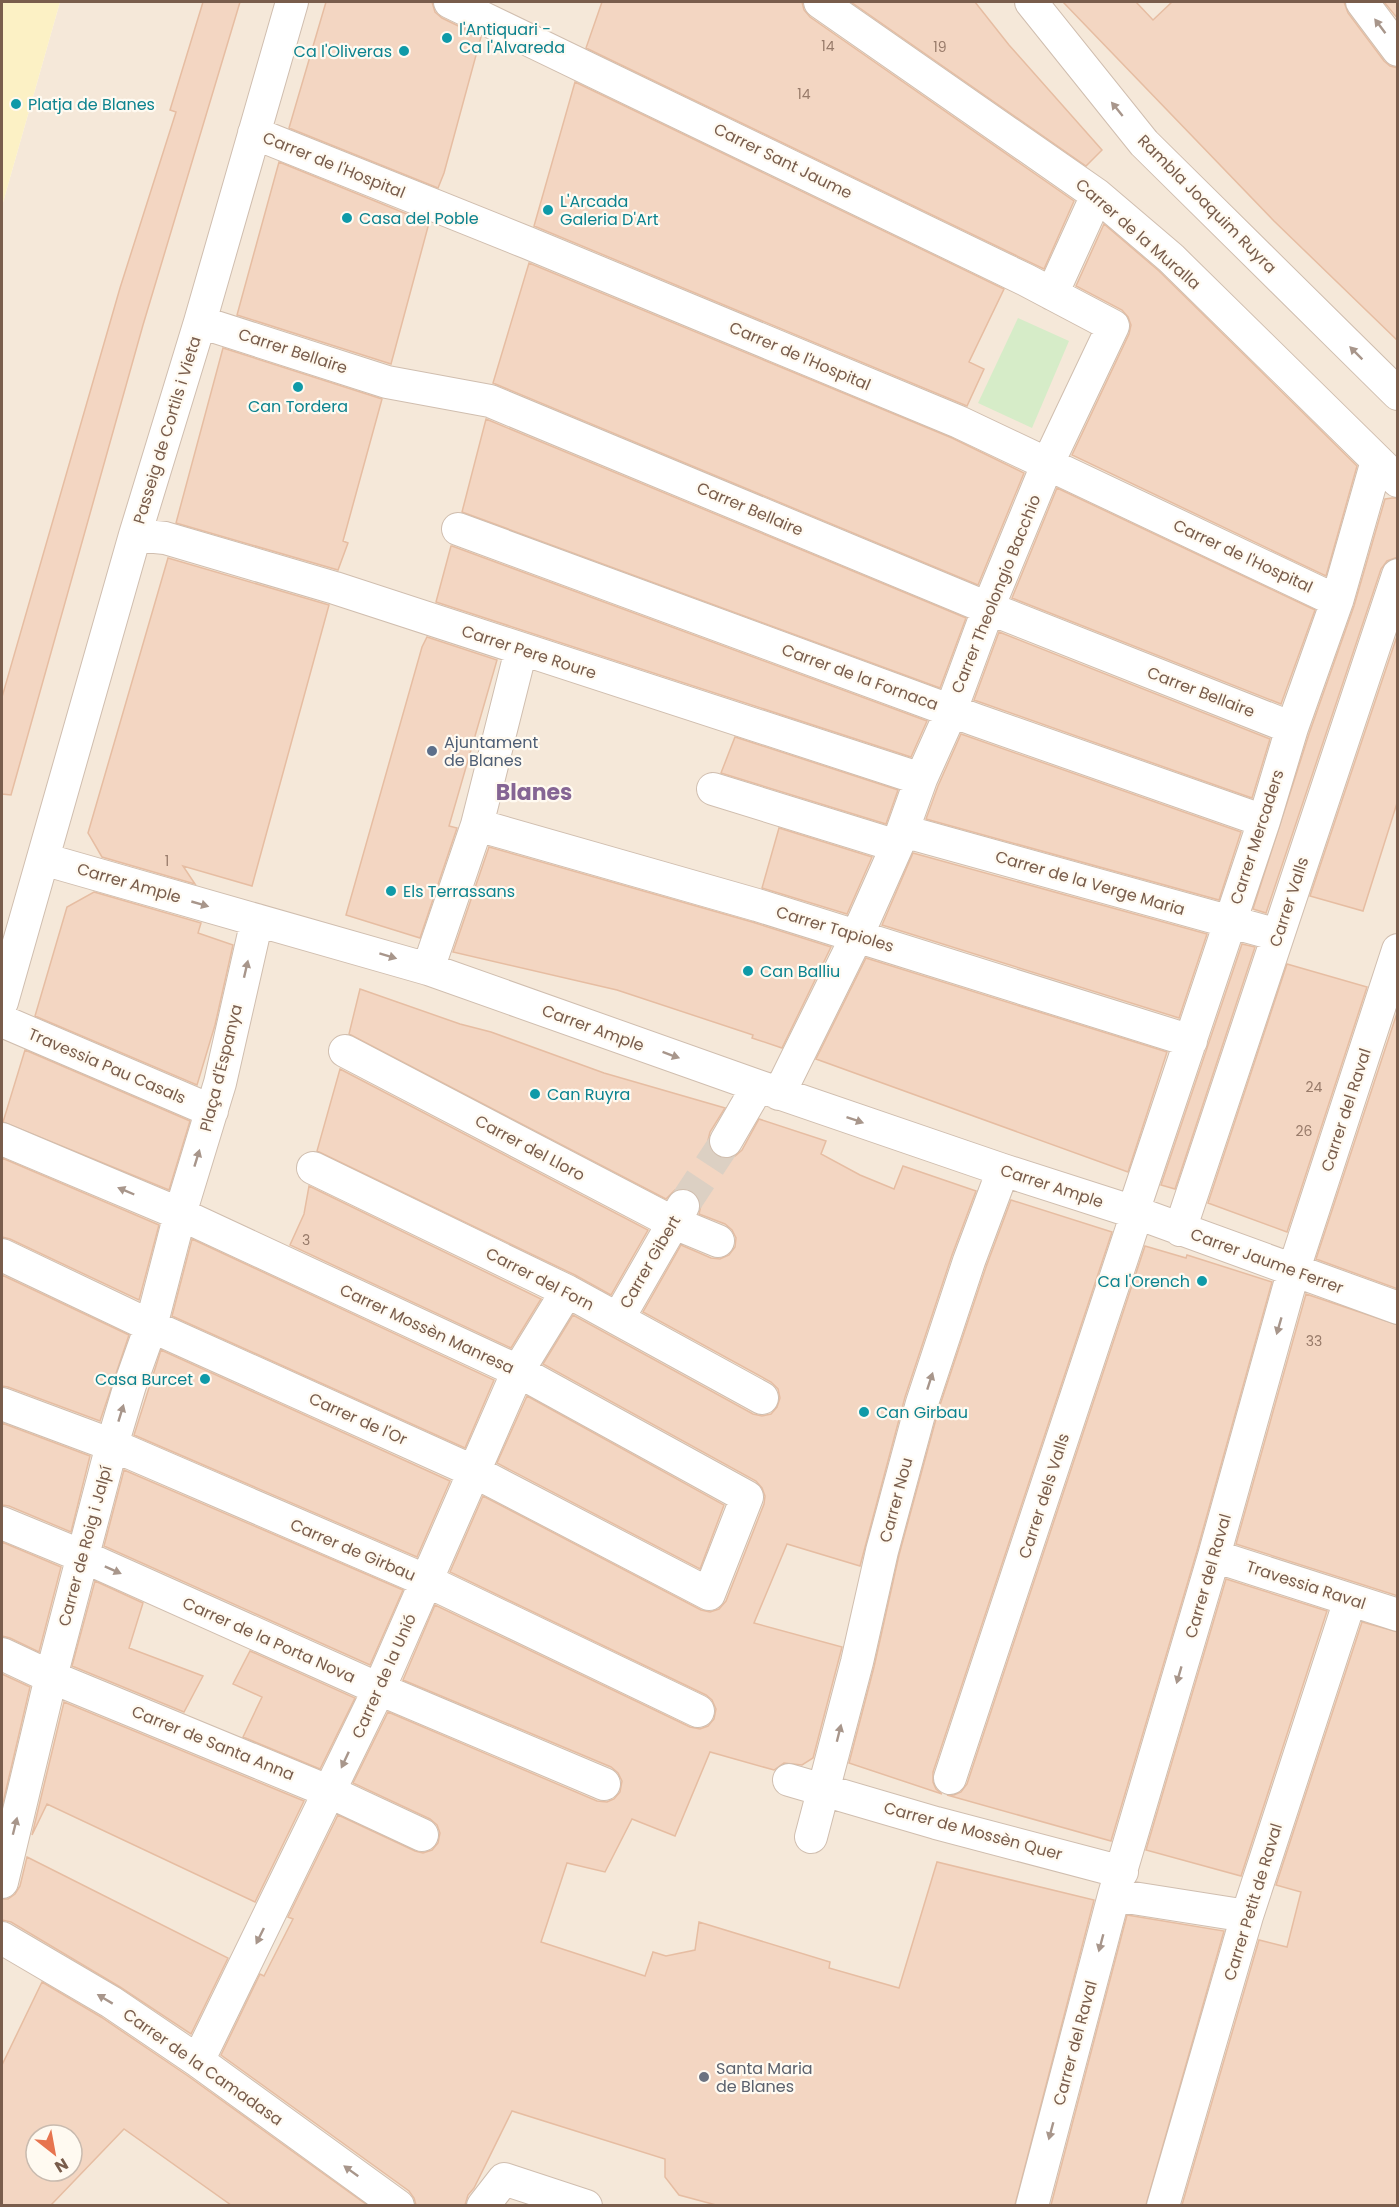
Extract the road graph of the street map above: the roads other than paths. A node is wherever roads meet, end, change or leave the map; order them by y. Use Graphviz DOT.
graph roads {
  1 [pos="292,2"];
  2 [pos="450,2"];
  3 [pos="820,2"];
  4 [pos="1031,2"];
  5 [pos="1362,2"];
  6 [pos="1398,50"];
  7 [pos="254,133"];
  8 [pos="1097,195"];
  9 [pos="1052,294"];
  10 [pos="200,322"];
  11 [pos="1113,326"];
  12 [pos="1398,394"];
  13 [pos="1047,465"];
  14 [pos="1388,471"];
  15 [pos="458,529"];
  16 [pos="135,535"];
  17 [pos="1398,575"];
  18 [pos="1336,601"];
  19 [pos="988,608"];
  20 [pos="521,650"];
  21 [pos="950,710"];
  22 [pos="1292,728"];
  23 [pos="921,779"];
  24 [pos="712,789"];
  25 [pos="1264,821"];
  26 [pos="477,825"];
  27 [pos="900,838"];
  28 [pos="43,859"];
  29 [pos="257,920"];
  30 [pos="1230,922"];
  31 [pos="1278,935"];
  32 [pos="857,936"];
  33 [pos="1398,950"];
  34 [pos="428,969"];
  35 [pos="2,1002"];
  36 [pos="2,1021"];
  37 [pos="1191,1041"];
  38 [pos="345,1050"];
  39 [pos="768,1090"];
  40 [pos="212,1111"];
  41 [pos="2,1138"];
  42 [pos="726,1141"];
  43 [pos="313,1168"];
  44 [pos="1003,1170"];
  45 [pos="1135,1212"];
  46 [pos="180,1214"];
  47 [pos="678,1214"];
  48 [pos="1180,1230"];
  49 [pos="718,1241"];
  50 [pos="2,1255"];
  51 [pos="1294,1269"];
  52 [pos="567,1291"];
  53 [pos="1398,1308"];
  54 [pos="618,1319"];
  55 [pos="151,1326"];
  56 [pos="518,1371"];
  57 [pos="762,1398"];
  58 [pos="2,1404"];
  59 [pos="112,1445"];
  60 [pos="475,1472"];
  61 [pos="2,1523"];
  62 [pos="82,1556"];
  63 [pos="1214,1556"];
  64 [pos="427,1581"];
  65 [pos="710,1594"];
  66 [pos="1350,1600"];
  67 [pos="1398,1615"];
  68 [pos="2,1654"];
  69 [pos="51,1677"];
  70 [pos="379,1689"];
  71 [pos="698,1711"];
  72 [pos="950,1778"];
  73 [pos="789,1779"];
  74 [pos="604,1784"];
  75 [pos="825,1789"];
  76 [pos="330,1792"];
  77 [pos="422,1835"];
  78 [pos="812,1837"];
  79 [pos="2,1882"];
  80 [pos="1118,1884"];
  81 [pos="1247,1916"];
  82 [pos="2,1938"];
  83 [pos="198,2061"];
  84 [pos="399,2205"];
  85 [pos="483,2205"];
  86 [pos="586,2205"];
  87 [pos="1032,2205"];
  88 [pos="1163,2205"];
  1 -- 7 [label="street, Passeig de Cortils i Vieta"];
  2 -- 9 [label="street, Carrer Sant Jaume"];
  3 -- 8 [label="street, Carrer de la Muralla"];
  12 -- 4 [label="street, Rambla Joaquim Ruyra, one-way"];
  6 -- 5 [label="street, one-way"];
  7 -- 10 [label="street, Passeig de Cortils i Vieta"];
  7 -- 13 [label="street, Carrer de l'Hospital"];
  8 -- 9 [label="street"];
  8 -- 14 [label="street, Carrer de la Muralla"];
  9 -- 11 [label="street, Carrer Sant Jaume"];
  10 -- 16 [label="street, Passeig de Cortils i Vieta"];
  10 -- 19 [label="street, Carrer Bellaire"];
  11 -- 13 [label="street, Carrer Theolongio Bacchio"];
  13 -- 18 [label="street, Carrer de l'Hospital"];
  13 -- 19 [label="street, Carrer Theolongio Bacchio"];
  14 -- 18 [label="street, Carrer Mercaders"];
  15 -- 21 [label="street, Carrer de la Fornaca"];
  16 -- 20 [label="street, Carrer Pere Roure"];
  16 -- 28 [label="street, Passeig de Cortils i Vieta"];
  17 -- 31 [label="street, Carrer Valls"];
  18 -- 22 [label="street, Carrer Mercaders"];
  19 -- 21 [label="street, Carrer Theolongio Bacchio"];
  19 -- 22 [label="street, Carrer Bellaire"];
  20 -- 23 [label="street, Carrer Pere Roure"];
  20 -- 26 [label="street"];
  21 -- 23 [label="street, Carrer Theolongio Bacchio"];
  21 -- 25 [label="street, Carrer de la Fornaca"];
  22 -- 25 [label="street, Carrer Mercaders"];
  23 -- 27 [label="street, Carrer Theolongio Bacchio"];
  24 -- 27 [label="street, Carrer de la Verge Maria"];
  25 -- 30 [label="street, Carrer Mercaders"];
  26 -- 32 [label="street, Carrer Tapioles"];
  26 -- 34 [label="street"];
  27 -- 30 [label="street, Carrer de la Verge Maria"];
  27 -- 32 [label="street, Carrer Theolongio Bacchio"];
  28 -- 29 [label="street, Carrer Ample, one-way"];
  28 -- 35 [label="street, Passeig de Cortils i Vieta"];
  29 -- 34 [label="street, Carrer Ample, one-way"];
  40 -- 29 [label="street, Plaça d'Espanya, one-way"];
  30 -- 31 [label="street, Carrer de la Verge Maria"];
  30 -- 37 [label="street, Carrer Mercaders"];
  31 -- 48 [label="street, Carrer Valls"];
  32 -- 37 [label="street, Carrer Tapioles"];
  32 -- 39 [label="street, Carrer Theolongio Bacchio"];
  33 -- 51 [label="street, Carrer del Raval"];
  34 -- 39 [label="street, Carrer Ample, one-way"];
  36 -- 40 [label="street, Travessia Pau Casals"];
  37 -- 45 [label="street, Carrer Mercaders"];
  38 -- 47 [label="street, Carrer del Lloro"];
  39 -- 42 [label="street"];
  39 -- 44 [label="street, Carrer Ample, one-way"];
  46 -- 40 [label="street, Plaça d'Espanya, one-way"];
  46 -- 41 [label="street, Carrer Mossèn Manresa, one-way"];
  43 -- 52 [label="street, Carrer del Forn"];
  44 -- 45 [label="street, Carrer Ample"];
  75 -- 44 [label="street, Carrer Nou, one-way"];
  45 -- 48 [label="street, Carrer Jaume Ferrer"];
  45 -- 72 [label="street, Carrer dels Valls"];
  46 -- 55 [label="street, Carrer de Roig i Jalpí"];
  46 -- 56 [label="street, Carrer Mossèn Manresa"];
  47 -- 49 [label="street, Carrer del Lloro"];
  47 -- 54 [label="street, Carrer Gibert"];
  48 -- 51 [label="street, Carrer Jaume Ferrer"];
  50 -- 55 [label="street, Carrer de l'Or"];
  51 -- 53 [label="street, Carrer Jaume Ferrer"];
  51 -- 63 [label="street, Carrer del Raval, one-way"];
  52 -- 54 [label="street, Carrer del Forn"];
  52 -- 56 [label="street, Carrer de la Unió"];
  54 -- 57 [label="street, Carrer del Forn"];
  59 -- 55 [label="street, Carrer de Roig i Jalpí, one-way"];
  55 -- 60 [label="street, Carrer de l'Or"];
  56 -- 60 [label="street, Carrer de la Unió"];
  56 -- 65 [label="street, Carrer Mossèn Manresa"];
  58 -- 59 [label="street, Carrer de Girbau"];
  59 -- 62 [label="street, Carrer de Roig i Jalpí"];
  59 -- 64 [label="street, Carrer de Girbau"];
  60 -- 64 [label="street, Carrer de la Unió"];
  60 -- 65 [label="street, Carrer de l'Or"];
  61 -- 62 [label="street, Carrer de la Porta Nova"];
  62 -- 69 [label="street, Carrer de Roig i Jalpí"];
  62 -- 70 [label="street, Carrer de la Porta Nova, one-way"];
  63 -- 66 [label="street, Travessia Raval"];
  63 -- 80 [label="street, Carrer del Raval, one-way"];
  64 -- 70 [label="street, Carrer de la Unió"];
  64 -- 71 [label="street, Carrer de Girbau"];
  66 -- 67 [label="street, Travessia Raval"];
  66 -- 81 [label="street, Carrer Petit de Raval"];
  68 -- 69 [label="street, Carrer de Santa Anna"];
  69 -- 76 [label="street, Carrer de Santa Anna"];
  79 -- 69 [label="street, Carrer de Roig i Jalpí, one-way"];
  70 -- 74 [label="street, Carrer de la Porta Nova"];
  70 -- 76 [label="street, Carrer de la Unió, one-way"];
  73 -- 75 [label="street, Carrer de Mossèn Quer"];
  75 -- 78 [label="street, Carrer Nou"];
  75 -- 80 [label="street, Carrer de Mossèn Quer"];
  76 -- 77 [label="street, Carrer de Santa Anna"];
  76 -- 83 [label="street, Carrer de la Unió, one-way"];
  80 -- 81 [label="street, Carrer de Mossèn Quer"];
  80 -- 87 [label="street, Carrer del Raval, one-way"];
  81 -- 88 [label="street, Carrer Petit de Raval"];
  83 -- 82 [label="street, Carrer de la Camadasa, one-way"];
  84 -- 83 [label="street, Carrer de la Camadasa, one-way"];
  85 -- 86 [label="street"];
}
